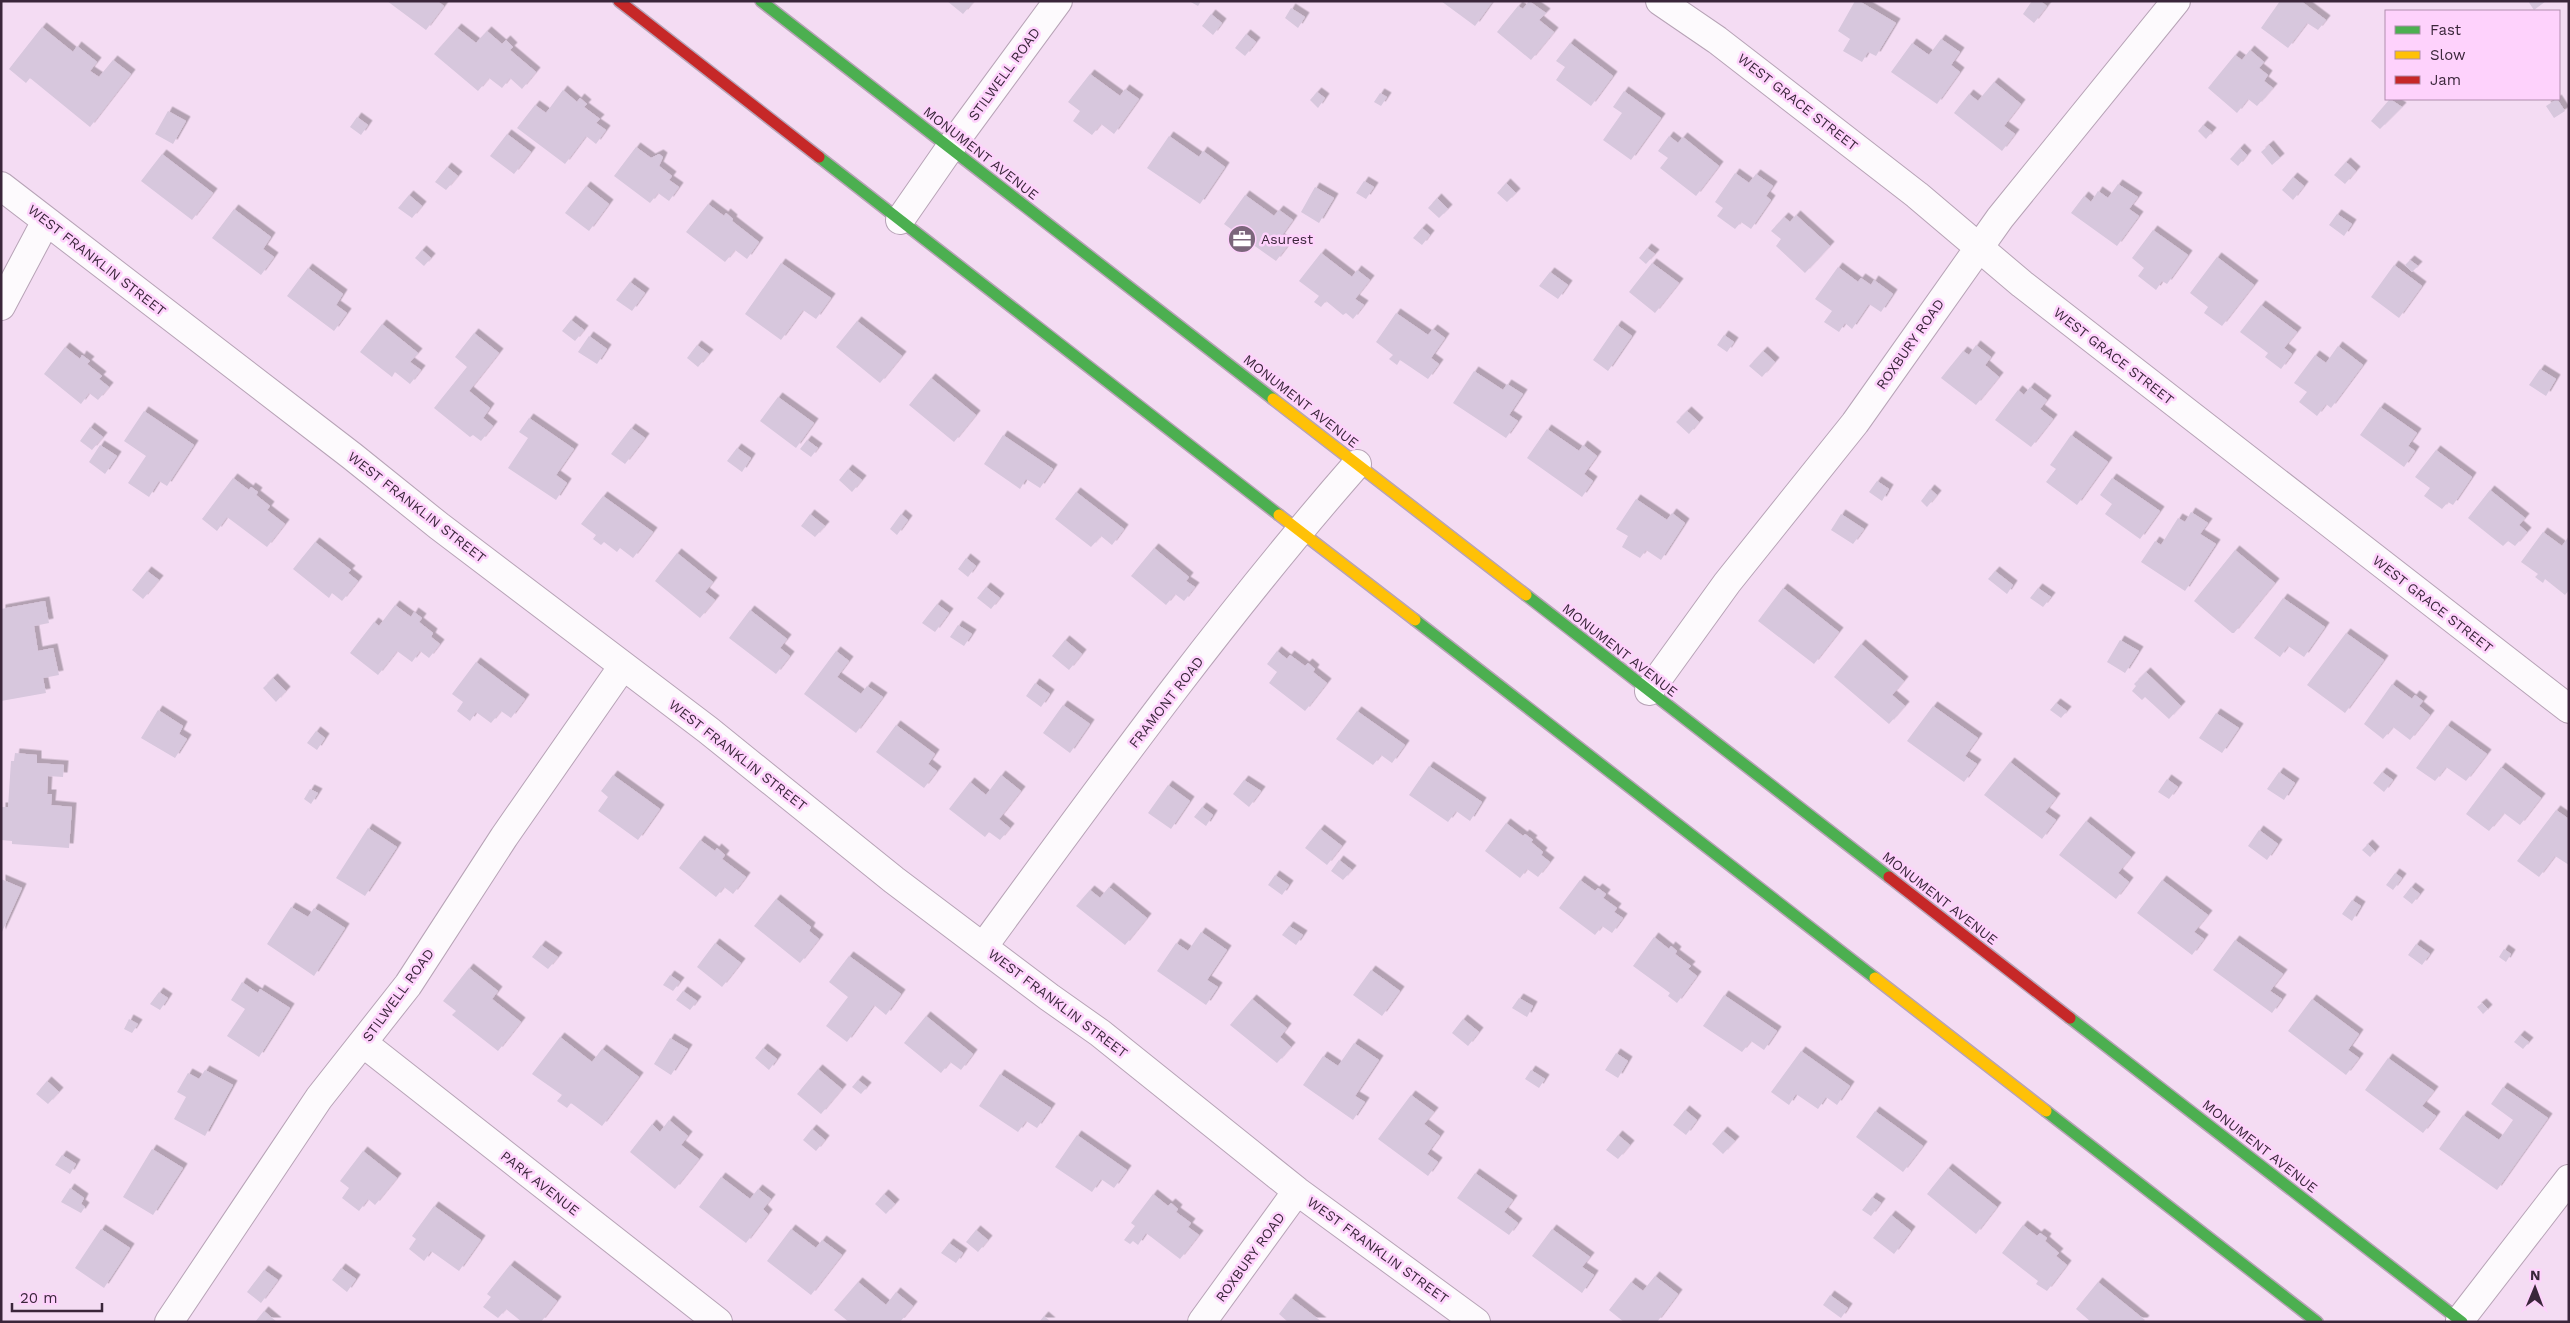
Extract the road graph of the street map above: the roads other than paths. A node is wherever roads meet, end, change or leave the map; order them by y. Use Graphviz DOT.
graph roads {
  1 [pos="619,1"];
  2 [pos="761,1"];
  3 [pos="1058,1"];
  4 [pos="1660,1"];
  5 [pos="2176,1"];
  6 [pos="950,148"];
  7 [pos="1,186"];
  8 [pos="900,220"];
  9 [pos="46,221"];
  10 [pos="1979,248"];
  11 [pos="1,306"];
  12 [pos="1357,464"];
  13 [pos="1298,532"];
  14 [pos="623,666"];
  15 [pos="1649,691"];
  16 [pos="2569,709"];
  17 [pos="982,947"];
  18 [pos="363,1043"];
  19 [pos="2569,1179"];
  20 [pos="1297,1191"];
  21 [pos="2461,1321"];
  22 [pos="169,1322"];
  23 [pos="718,1322"];
  24 [pos="1202,1322"];
  25 [pos="1476,1322"];
  26 [pos="2317,1322"];
  1 -- 8 [label="street"];
  2 -- 6 [label="street, MONUMENT AVENUE"];
  3 -- 6 [label="street, STILWELL ROAD"];
  4 -- 10 [label="street, WEST GRACE STREET"];
  5 -- 10 [label="street, ROXBURY ROAD"];
  6 -- 8 [label="street, STILWELL ROAD"];
  6 -- 12 [label="street, MONUMENT AVENUE"];
  7 -- 9 [label="street, WEST FRANKLIN STREET"];
  8 -- 13 [label="street"];
  9 -- 11 [label="street"];
  9 -- 14 [label="street, WEST FRANKLIN STREET"];
  10 -- 15 [label="street, ROXBURY ROAD"];
  10 -- 16 [label="street, WEST GRACE STREET"];
  12 -- 13 [label="street, FRAMONT ROAD"];
  12 -- 15 [label="street, MONUMENT AVENUE"];
  13 -- 17 [label="street, FRAMONT ROAD"];
  13 -- 26 [label="street"];
  14 -- 17 [label="street, WEST FRANKLIN STREET"];
  14 -- 18 [label="street, STILWELL ROAD"];
  15 -- 21 [label="street, MONUMENT AVENUE"];
  17 -- 20 [label="street, WEST FRANKLIN STREET"];
  18 -- 22 [label="street, STILWELL ROAD"];
  18 -- 23 [label="street, PARK AVENUE"];
  19 -- 21 [label="street"];
  20 -- 24 [label="street, ROXBURY ROAD"];
  20 -- 25 [label="street, WEST FRANKLIN STREET"];
}
